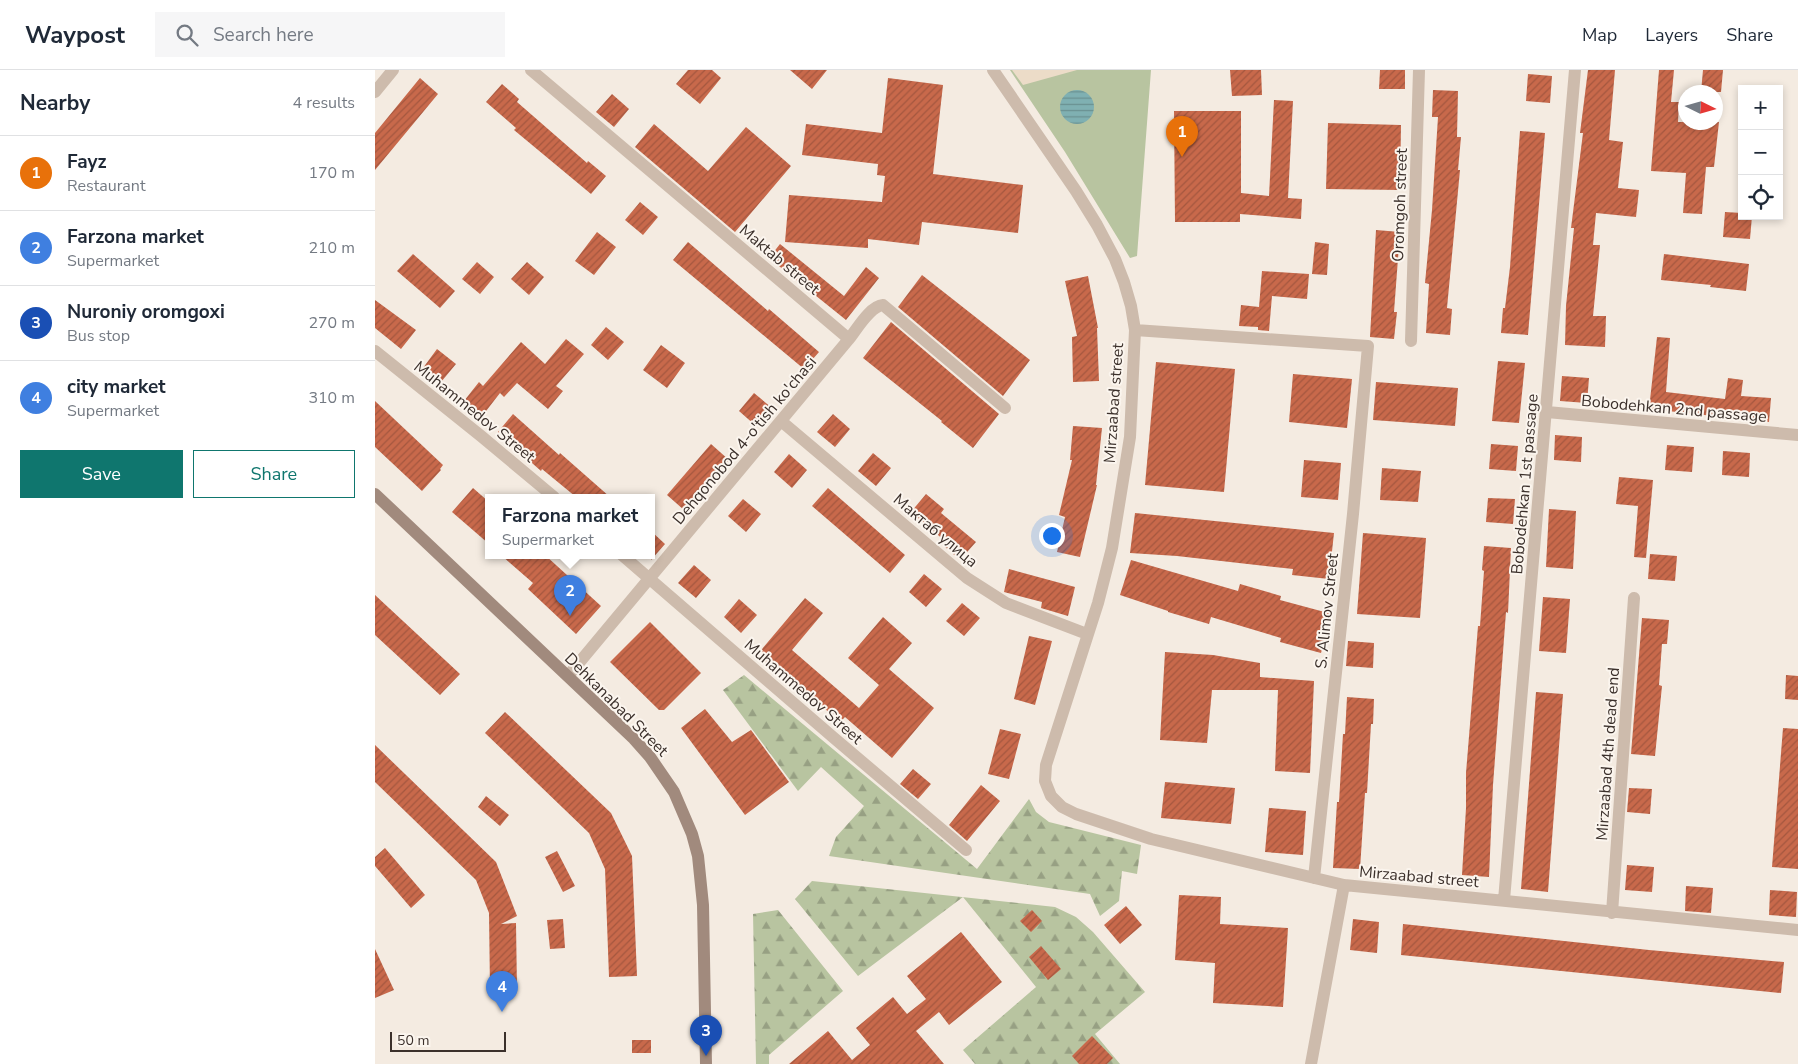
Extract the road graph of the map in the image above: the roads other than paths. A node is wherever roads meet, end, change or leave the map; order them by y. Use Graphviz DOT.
graph roads {
  1 [pos="393,70"];
  2 [pos="531,70"];
  3 [pos="993,70"];
  4 [pos="1419,70"];
  5 [pos="1575,70"];
  6 [pos="375,92"];
  7 [pos="1135,330"];
  8 [pos="849,339"];
  9 [pos="1411,341"];
  10 [pos="375,351"];
  11 [pos="1005,408"];
  12 [pos="1547,412"];
  13 [pos="781,421"];
  14 [pos="1798,435"];
  15 [pos="375,494"];
  16 [pos="550,494"];
  17 [pos="627,559"];
  18 [pos="650,579"];
  19 [pos="1634,598"];
  20 [pos="1087,634"];
  21 [pos="568,676"];
  22 [pos="1051,796"];
  23 [pos="966,850"];
  24 [pos="1314,878"];
  25 [pos="1344,885"];
  26 [pos="1504,900"];
  27 [pos="1612,913"];
  28 [pos="1798,930"];
  29 [pos="706,1064"];
  30 [pos="1311,1064"];
  1 -- 6 [label="street"];
  2 -- 8 [label="street, Maktab street"];
  3 -- 7 [label="street, Mirzaаbаd street"];
  4 -- 9 [label="street, Oromgoh street"];
  5 -- 12 [label="street, Bobodehkan 1st passage"];
  7 -- 20 [label="street, Mirzaаbаd street"];
  7 -- 24 [label="street, S. Alimov Street"];
  8 -- 11 [label="street"];
  8 -- 13 [label="street, Dehqonobod 4-o'tish ko'chasi"];
  10 -- 16 [label="street, Muhammedov Street"];
  12 -- 14 [label="street, Bobodehkan 2nd passage"];
  12 -- 26 [label="street, Bobodehkan 1st passage"];
  13 -- 18 [label="street, Dehqonobod 4-o'tish ko'chasi"];
  13 -- 20 [label="street, Мактаб улица"];
  15 -- 21 [label="main road, Dehkаnabad Street"];
  17 -- 18 [label="street, Muhammedov Street"];
  18 -- 21 [label="street, Dehqonobod 4-o'tish ko'chasi"];
  18 -- 23 [label="street, Muhammedov Street"];
  19 -- 27 [label="street, Mirzaabad 4th dead end"];
  20 -- 22 [label="street, Mirzaаbаd street"];
  21 -- 29 [label="main road, Dehkаnabad Street"];
  22 -- 24 [label="street, Mirzaabad street"];
  24 -- 25 [label="street, Mirzaabad street"];
  25 -- 26 [label="street, Mirzaabad street"];
  25 -- 30 [label="street"];
  26 -- 27 [label="street, Mirzaabad street"];
  27 -- 28 [label="street, Mirzaabad street"];
}
